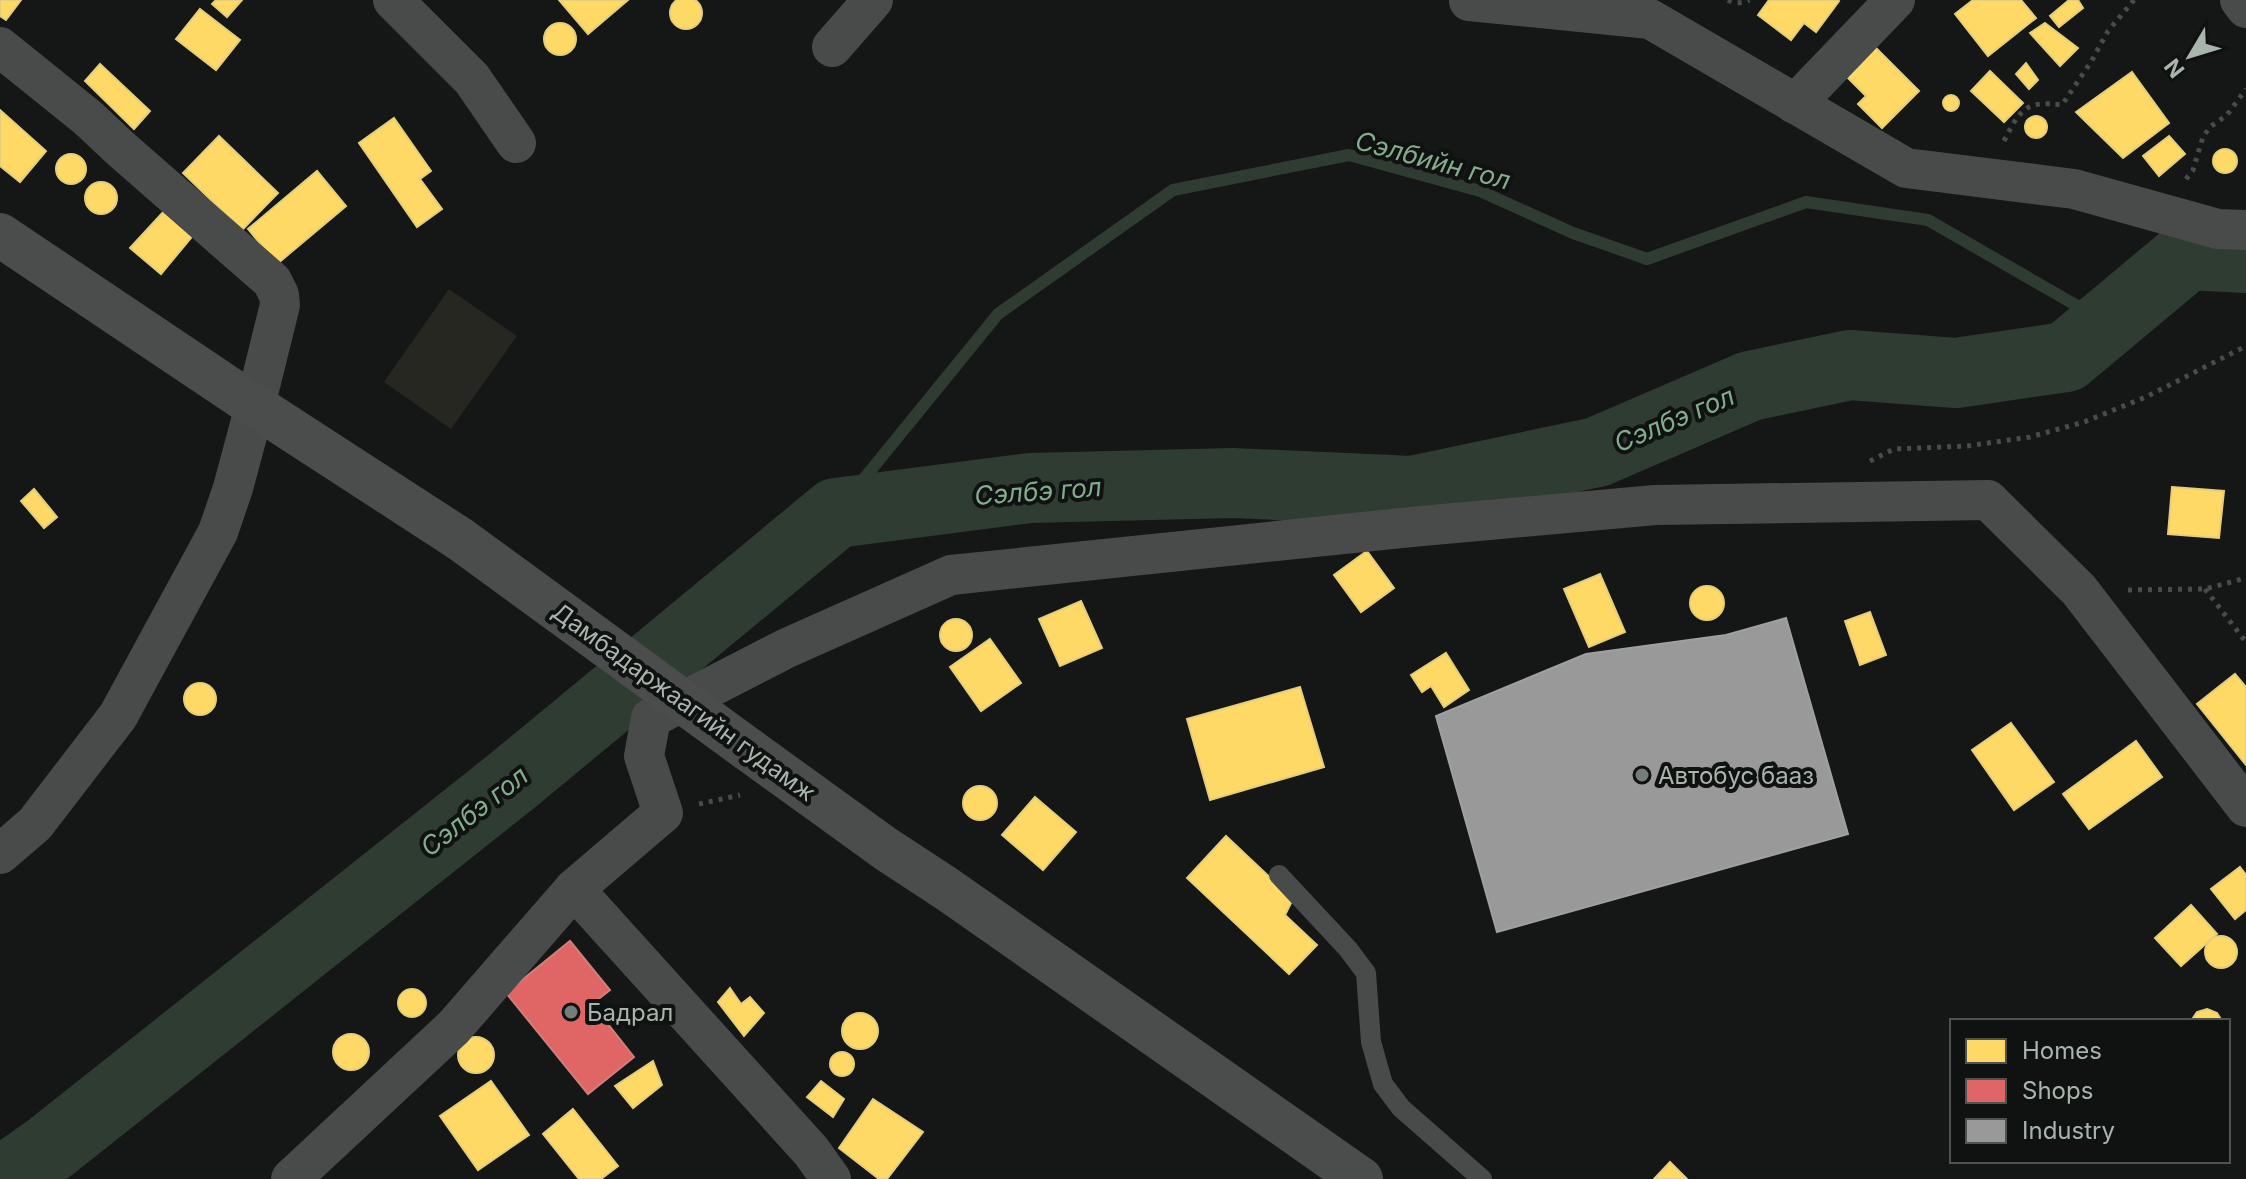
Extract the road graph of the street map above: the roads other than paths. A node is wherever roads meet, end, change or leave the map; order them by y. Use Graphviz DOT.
graph roads {
  1 [pos="393,0"];
  2 [pos="873,0"];
  3 [pos="1895,0"];
  4 [pos="2240,0"];
  5 [pos="1469,1"];
  6 [pos="2246,8"];
  7 [pos="0,47"];
  8 [pos="832,47"];
  9 [pos="1795,104"];
  10 [pos="516,143"];
  11 [pos="2246,230"];
  12 [pos="0,235"];
  13 [pos="255,406"];
  14 [pos="2246,807"];
  15 [pos="0,854"];
  16 [pos="1279,875"];
  17 [pos="574,889"];
  18 [pos="291,1179"];
  19 [pos="831,1179"];
  20 [pos="1361,1179"];
  21 [pos="1482,1179"];
  1 -- 10 [label="street"];
  2 -- 8 [label="street"];
  3 -- 9 [label="street"];
  4 -- 6 [label="street"];
  5 -- 9 [label="street"];
  7 -- 13 [label="street"];
  9 -- 11 [label="street"];
  12 -- 13 [label="main road, Дамбадаржаагийн гудамж"];
  13 -- 15 [label="street"];
  13 -- 20 [label="main road, Дамбадаржаагийн гудамж, bridge"];
  14 -- 17 [label="street"];
  16 -- 21 [label="lane"];
  17 -- 18 [label="street"];
  17 -- 19 [label="street"];
}
